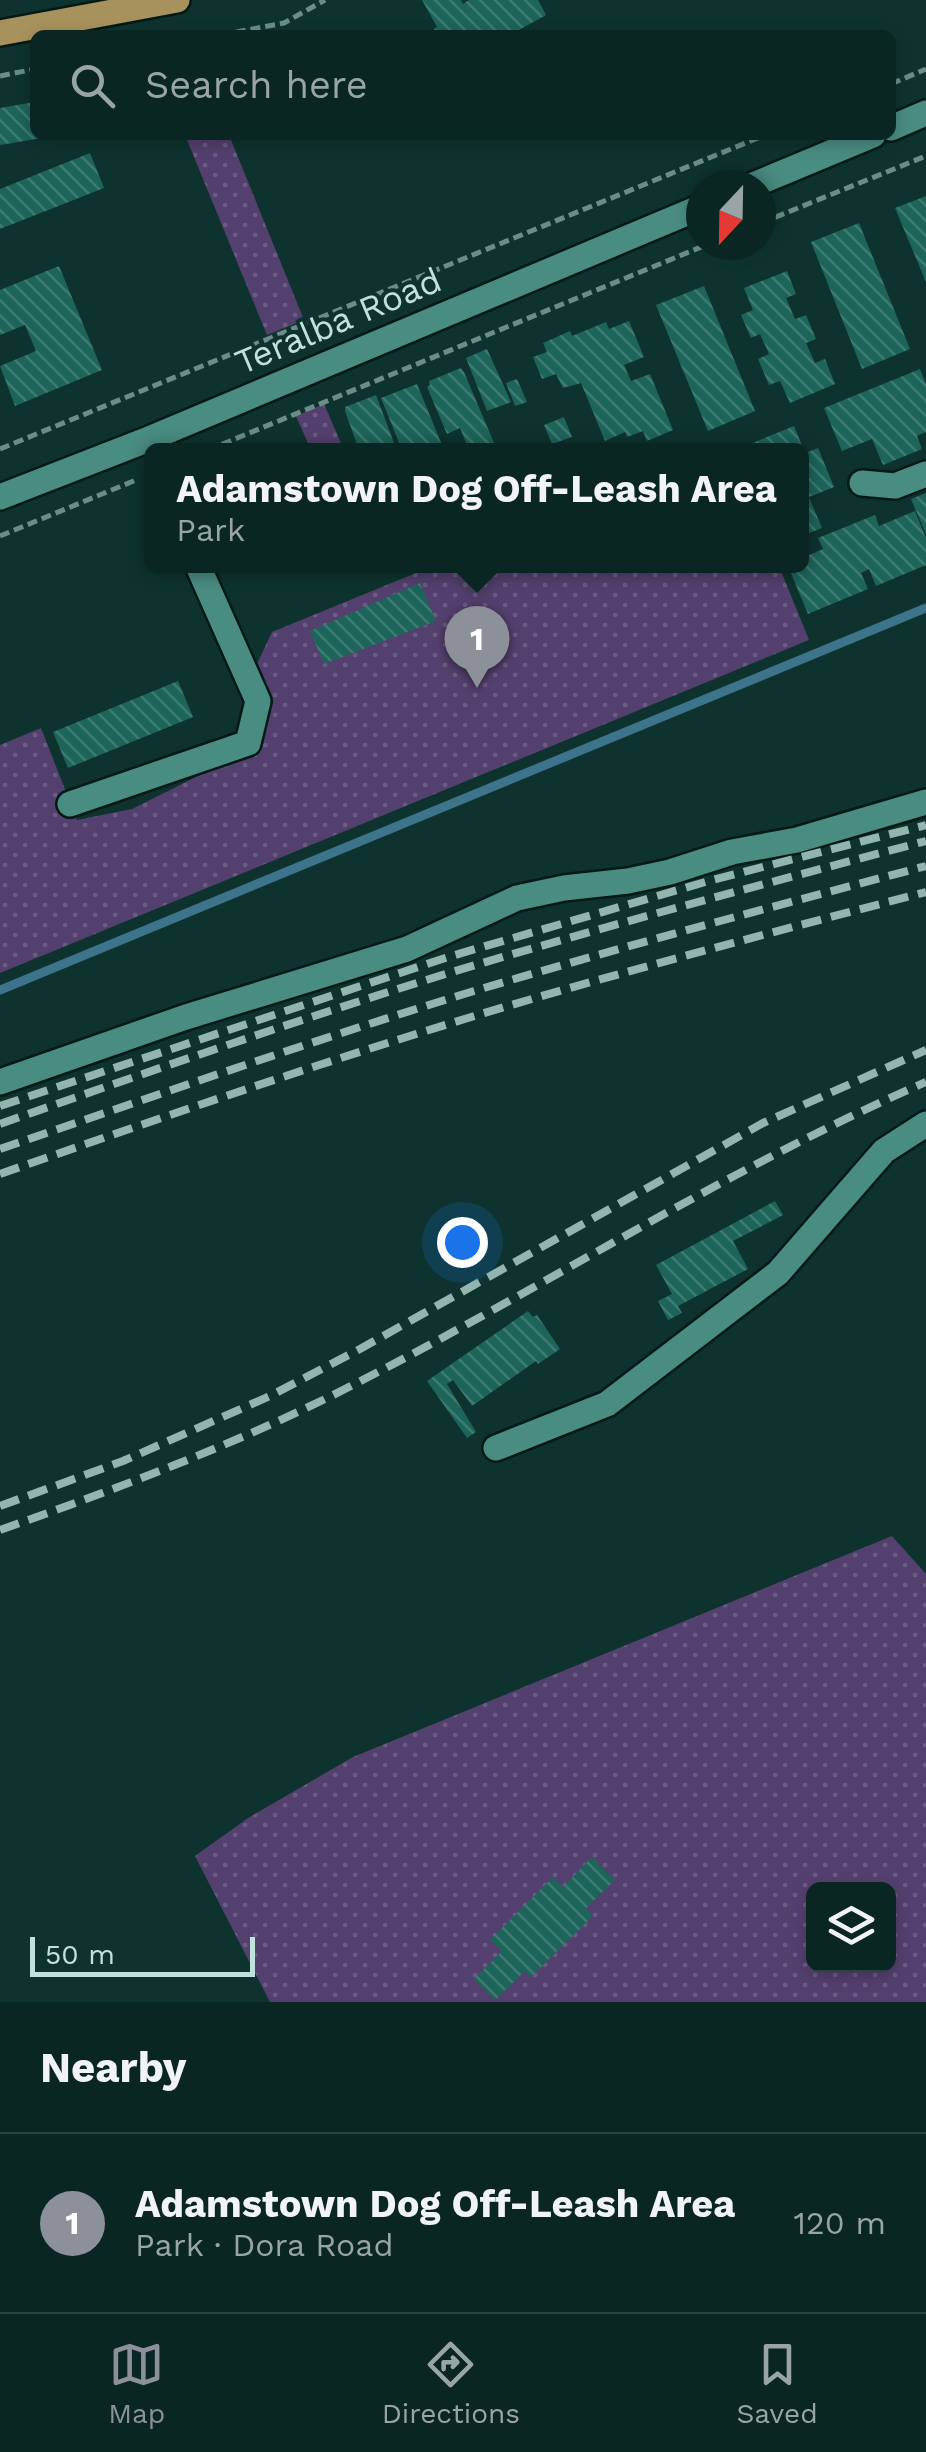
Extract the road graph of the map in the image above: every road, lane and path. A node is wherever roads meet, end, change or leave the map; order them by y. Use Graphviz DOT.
graph roads {
  1 [pos="177,0"];
  2 [pos="325,0"];
  3 [pos="249,30"];
  4 [pos="0,33"];
  5 [pos="926,69"];
  6 [pos="30,71"];
  7 [pos="0,76"];
  8 [pos="896,82"];
  9 [pos="926,113"];
  10 [pos="896,126"];
  11 [pos="754,140"];
  12 [pos="861,140"];
  13 [pos="926,156"];
  14 [pos="776,175"];
  15 [pos="686,214"];
  16 [pos="776,217"];
  17 [pos="686,253"];
  18 [pos="181,443"];
  19 [pos="225,443"];
  20 [pos="0,449"];
  21 [pos="144,460"];
  22 [pos="926,474"];
  23 [pos="862,483"];
  24 [pos="0,497"];
  25 [pos="0,536"];
  26 [pos="201,573"];
  27 [pos="926,802"];
  28 [pos="70,804"];
  29 [pos="0,1082"];
  30 [pos="926,1124"];
  31 [pos="496,1448"];
  1 -- 4 [label="main road"];
  2 -- 3 [label="path"];
  5 -- 8 [label="path"];
  6 -- 7 [label="path"];
  9 -- 10 [label="street"];
  11 -- 20 [label="path"];
  12 -- 14 [label="street"];
  13 -- 16 [label="path"];
  15 -- 18 [label="street, Teralba Road"];
  17 -- 19 [label="path"];
  21 -- 24 [label="street, Teralba Road"];
  21 -- 25 [label="path"];
  22 -- 23 [label="street"];
  26 -- 28 [label="street"];
  27 -- 29 [label="street"];
  30 -- 31 [label="street"];
}
